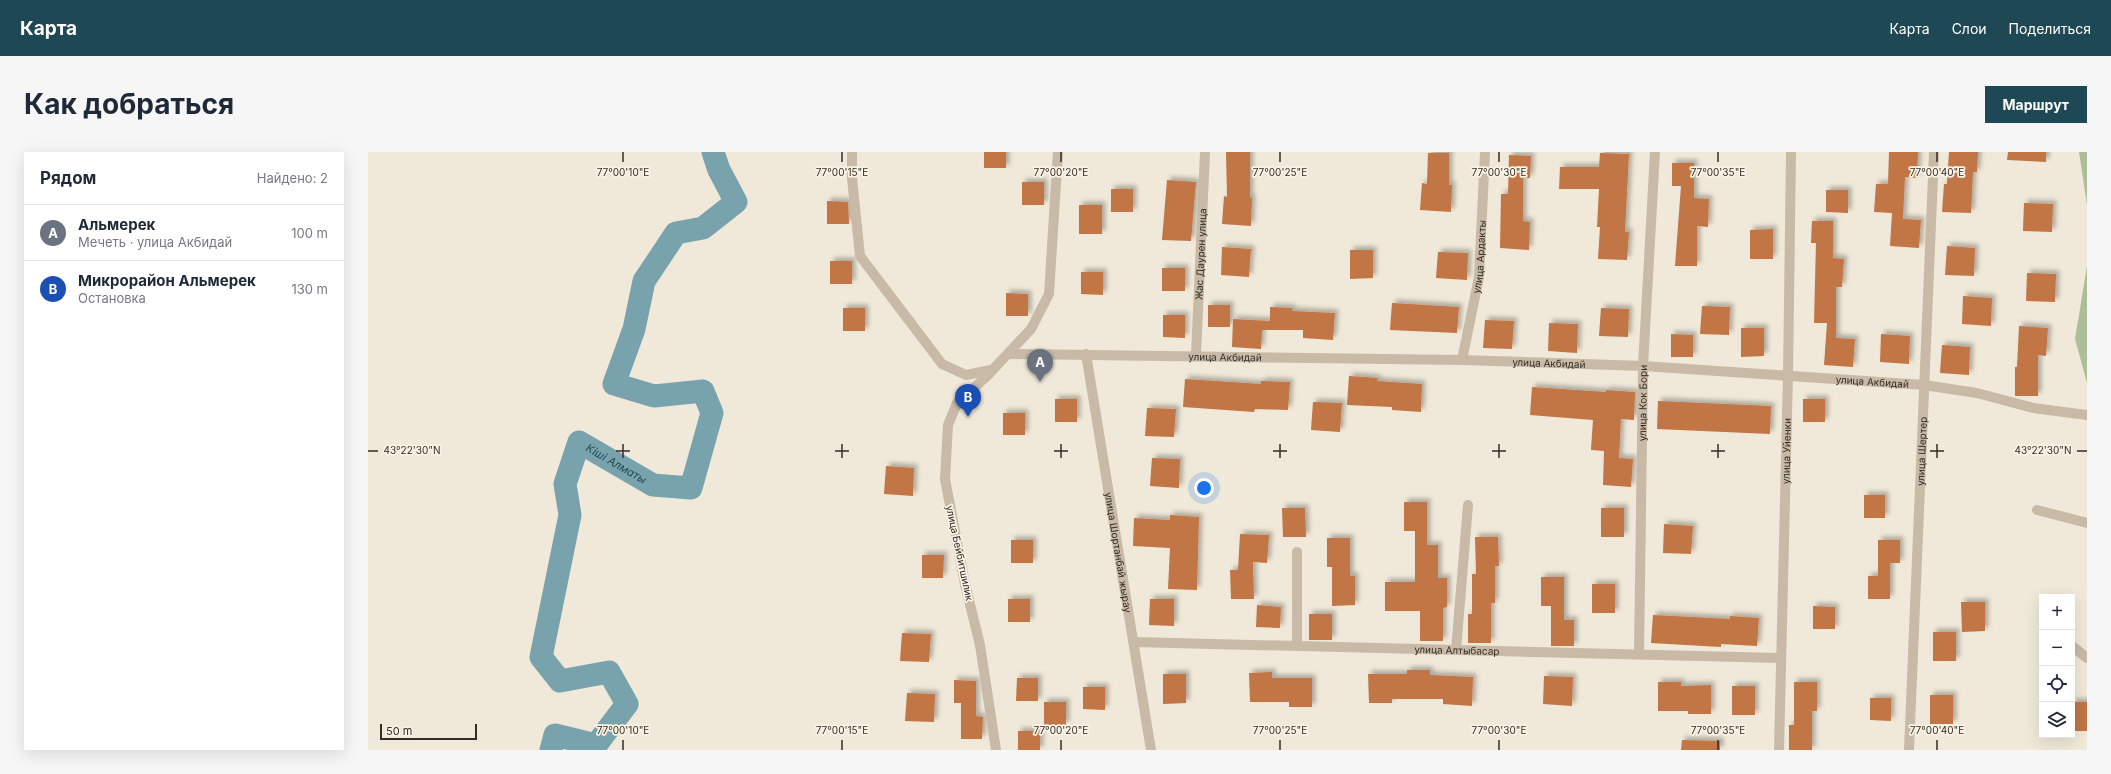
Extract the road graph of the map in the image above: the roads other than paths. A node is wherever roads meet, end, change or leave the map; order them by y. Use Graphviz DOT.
graph roads {
  1 [pos="852,152"];
  2 [pos="1058,152"];
  3 [pos="1205,152"];
  4 [pos="1485,152"];
  5 [pos="1655,152"];
  6 [pos="1790,152"];
  7 [pos="1934,152"];
  8 [pos="1008,354"];
  9 [pos="1086,354"];
  10 [pos="1196,355"];
  11 [pos="1462,360"];
  12 [pos="1643,366"];
  13 [pos="992,370"];
  14 [pos="1788,375"];
  15 [pos="1924,385"];
  16 [pos="2087,415"];
  17 [pos="1468,505"];
  18 [pos="2037,510"];
  19 [pos="2087,523"];
  20 [pos="1297,552"];
  21 [pos="1134,642"];
  22 [pos="1297,646"];
  23 [pos="2075,648"];
  24 [pos="1456,650"];
  25 [pos="1639,654"];
  26 [pos="1781,658"];
  27 [pos="2087,658"];
  28 [pos="996,750"];
  29 [pos="1151,750"];
  30 [pos="1779,750"];
  31 [pos="1909,750"];
  1 -- 13 [label="street"];
  2 -- 8 [label="street"];
  3 -- 10 [label="street, Жас Даурен улица"];
  4 -- 11 [label="street, улица Ардакты"];
  5 -- 12 [label="street, улица Кок Бори"];
  6 -- 14 [label="street, улица Уйенки"];
  7 -- 15 [label="street, улица Шертер"];
  8 -- 9 [label="street, улица Акбидай"];
  8 -- 13 [label="street, улица Бейбитшилик"];
  9 -- 10 [label="street, улица Акбидай"];
  9 -- 21 [label="street, улица Шортанбай жырау"];
  10 -- 11 [label="street, улица Акбидай"];
  11 -- 12 [label="street, улица Акбидай"];
  12 -- 14 [label="street, улица Акбидай"];
  12 -- 25 [label="street, улица Кок Бори"];
  13 -- 28 [label="street, улица Бейбитшилик"];
  14 -- 15 [label="street, улица Акбидай"];
  14 -- 26 [label="street, улица Уйенки"];
  15 -- 16 [label="street, улица Акбидай"];
  15 -- 31 [label="street, улица Шертер"];
  17 -- 24 [label="street"];
  18 -- 19 [label="street"];
  20 -- 22 [label="street"];
  21 -- 22 [label="street, улица Алтыбасар"];
  21 -- 29 [label="street, улица Шортанбай жырау"];
  22 -- 24 [label="street, улица Алтыбасар"];
  23 -- 27 [label="street"];
  24 -- 25 [label="street, улица Алтыбасар"];
  25 -- 26 [label="street, улица Алтыбасар"];
  26 -- 30 [label="street, улица Уйенки"];
}
